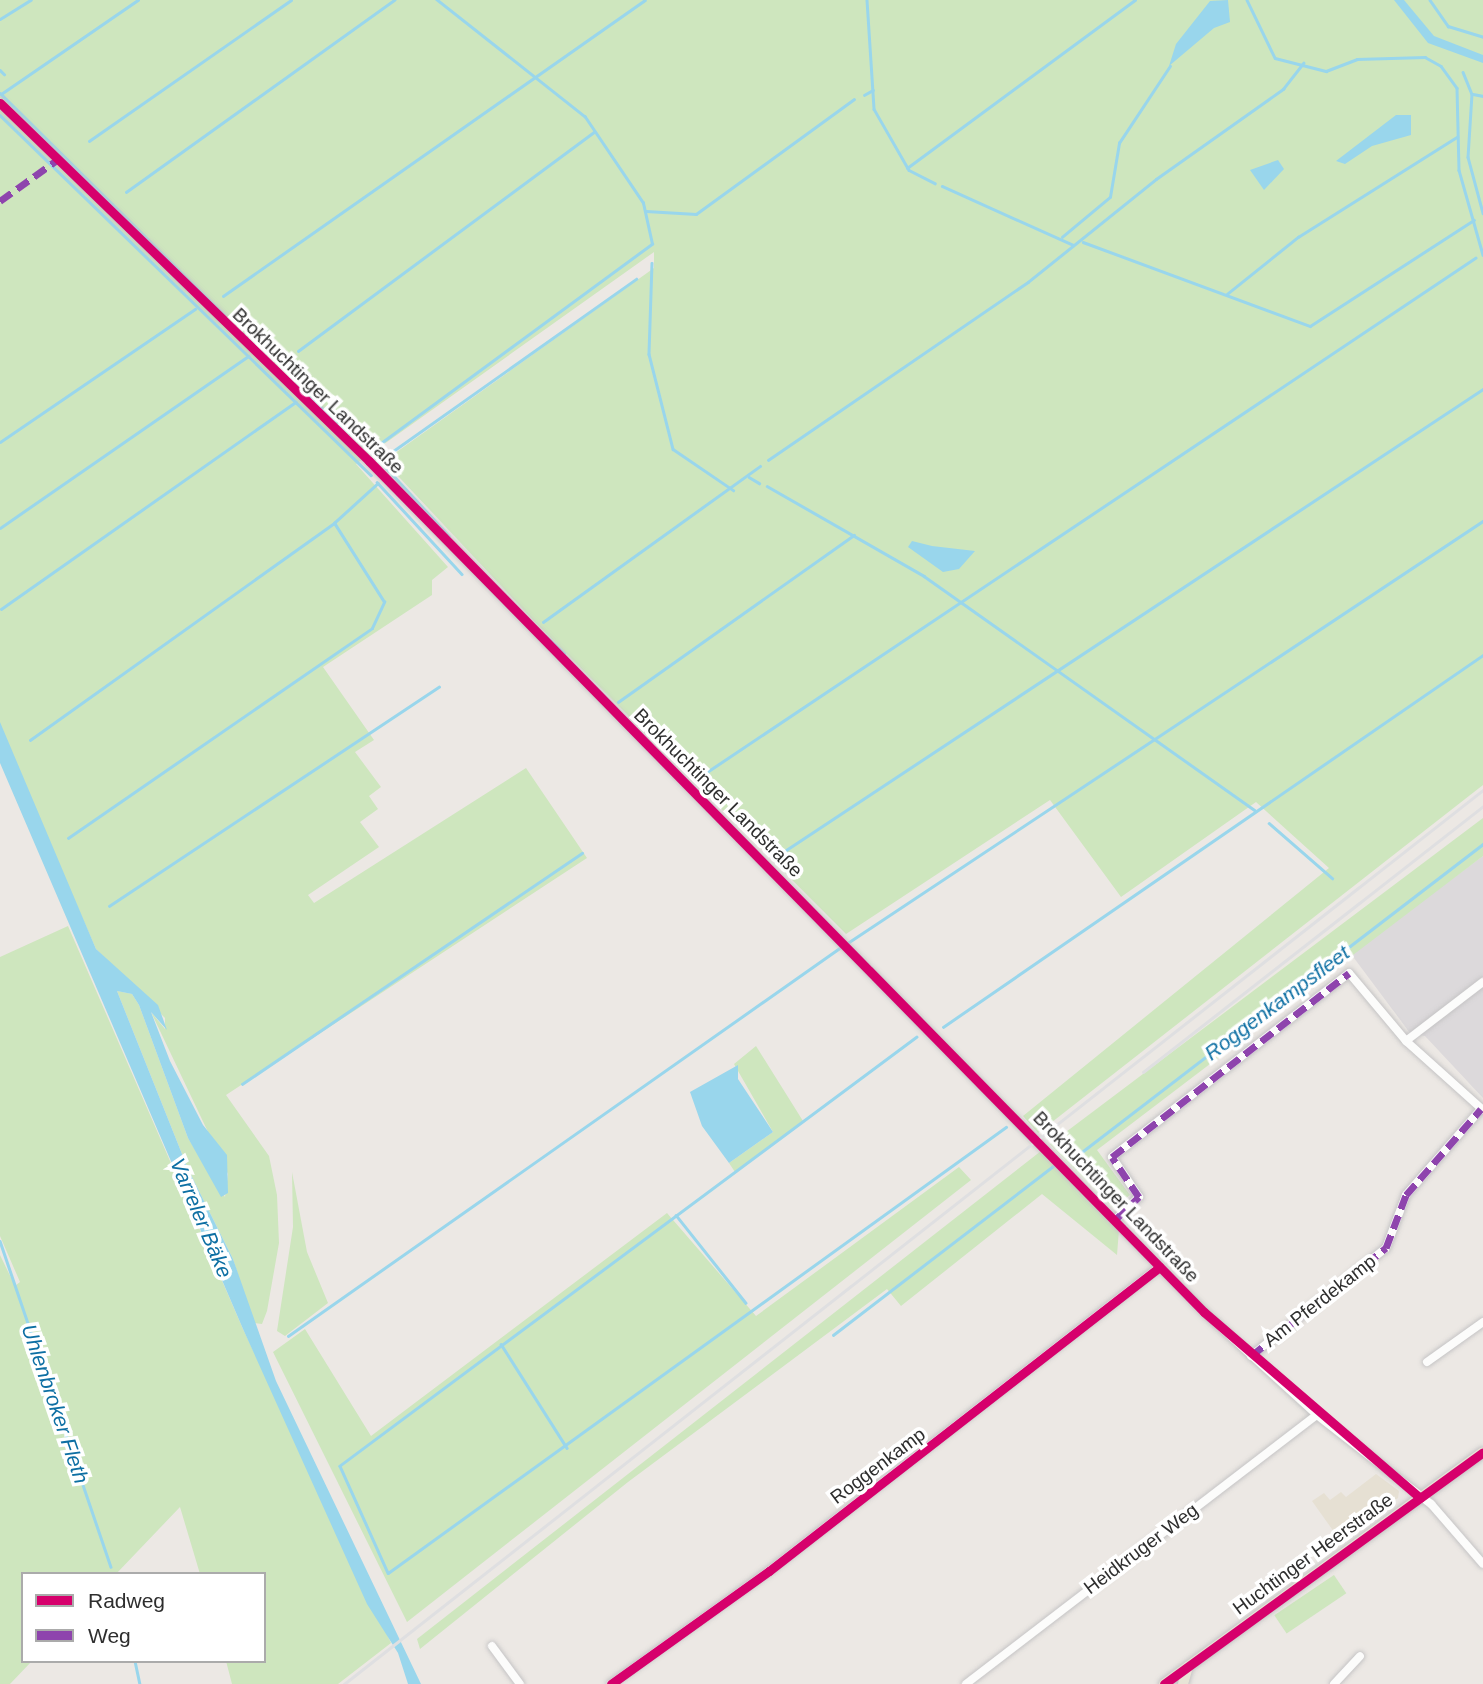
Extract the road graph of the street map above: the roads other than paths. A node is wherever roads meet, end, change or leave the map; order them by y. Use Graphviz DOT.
graph roads {
  1 [pos="0,103"];
  2 [pos="1483,982"];
  3 [pos="1406,1041"];
  4 [pos="1482,1109"];
  5 [pos="1116,1219"];
  6 [pos="1160,1267"];
  7 [pos="1483,1322"];
  8 [pos="1251,1356"];
  9 [pos="1427,1362"];
  10 [pos="1317,1415"];
  11 [pos="1483,1452"];
  12 [pos="1420,1498"];
  13 [pos="1483,1564"];
  14 [pos="492,1646"];
  15 [pos="1360,1656"];
  16 [pos="1188,1667"];
  17 [pos="520,1684"];
  18 [pos="611,1684"];
  19 [pos="966,1684"];
  20 [pos="1164,1684"];
  21 [pos="1183,1684"];
  22 [pos="1334,1684"];
  1 -- 5 [label="street, Brokhuchtinger Landstraße"];
  2 -- 3 [label="street"];
  3 -- 4 [label="street"];
  3 -- 5 [label="street"];
  4 -- 8 [label="street, Am Pferdekamp"];
  5 -- 6 [label="street, Brokhuchtinger Landstraße"];
  6 -- 8 [label="street, Brokhuchtinger Landstraße"];
  6 -- 18 [label="street, Roggenkamp"];
  7 -- 9 [label="street"];
  8 -- 10 [label="street, Brokhuchtinger Landstraße"];
  10 -- 12 [label="street, Brokhuchtinger Landstraße"];
  10 -- 19 [label="street, Heidkruger Weg"];
  11 -- 12 [label="main road, Huchtinger Heerstraße"];
  12 -- 13 [label="street, Brokhuchtinger Landstraße"];
  12 -- 16 [label="main road, Huchtinger Heerstraße"];
  14 -- 17 [label="street"];
  15 -- 22 [label="street"];
  16 -- 20 [label="main road, Huchtinger Heerstraße"];
  16 -- 21 [label="main road"];
}
